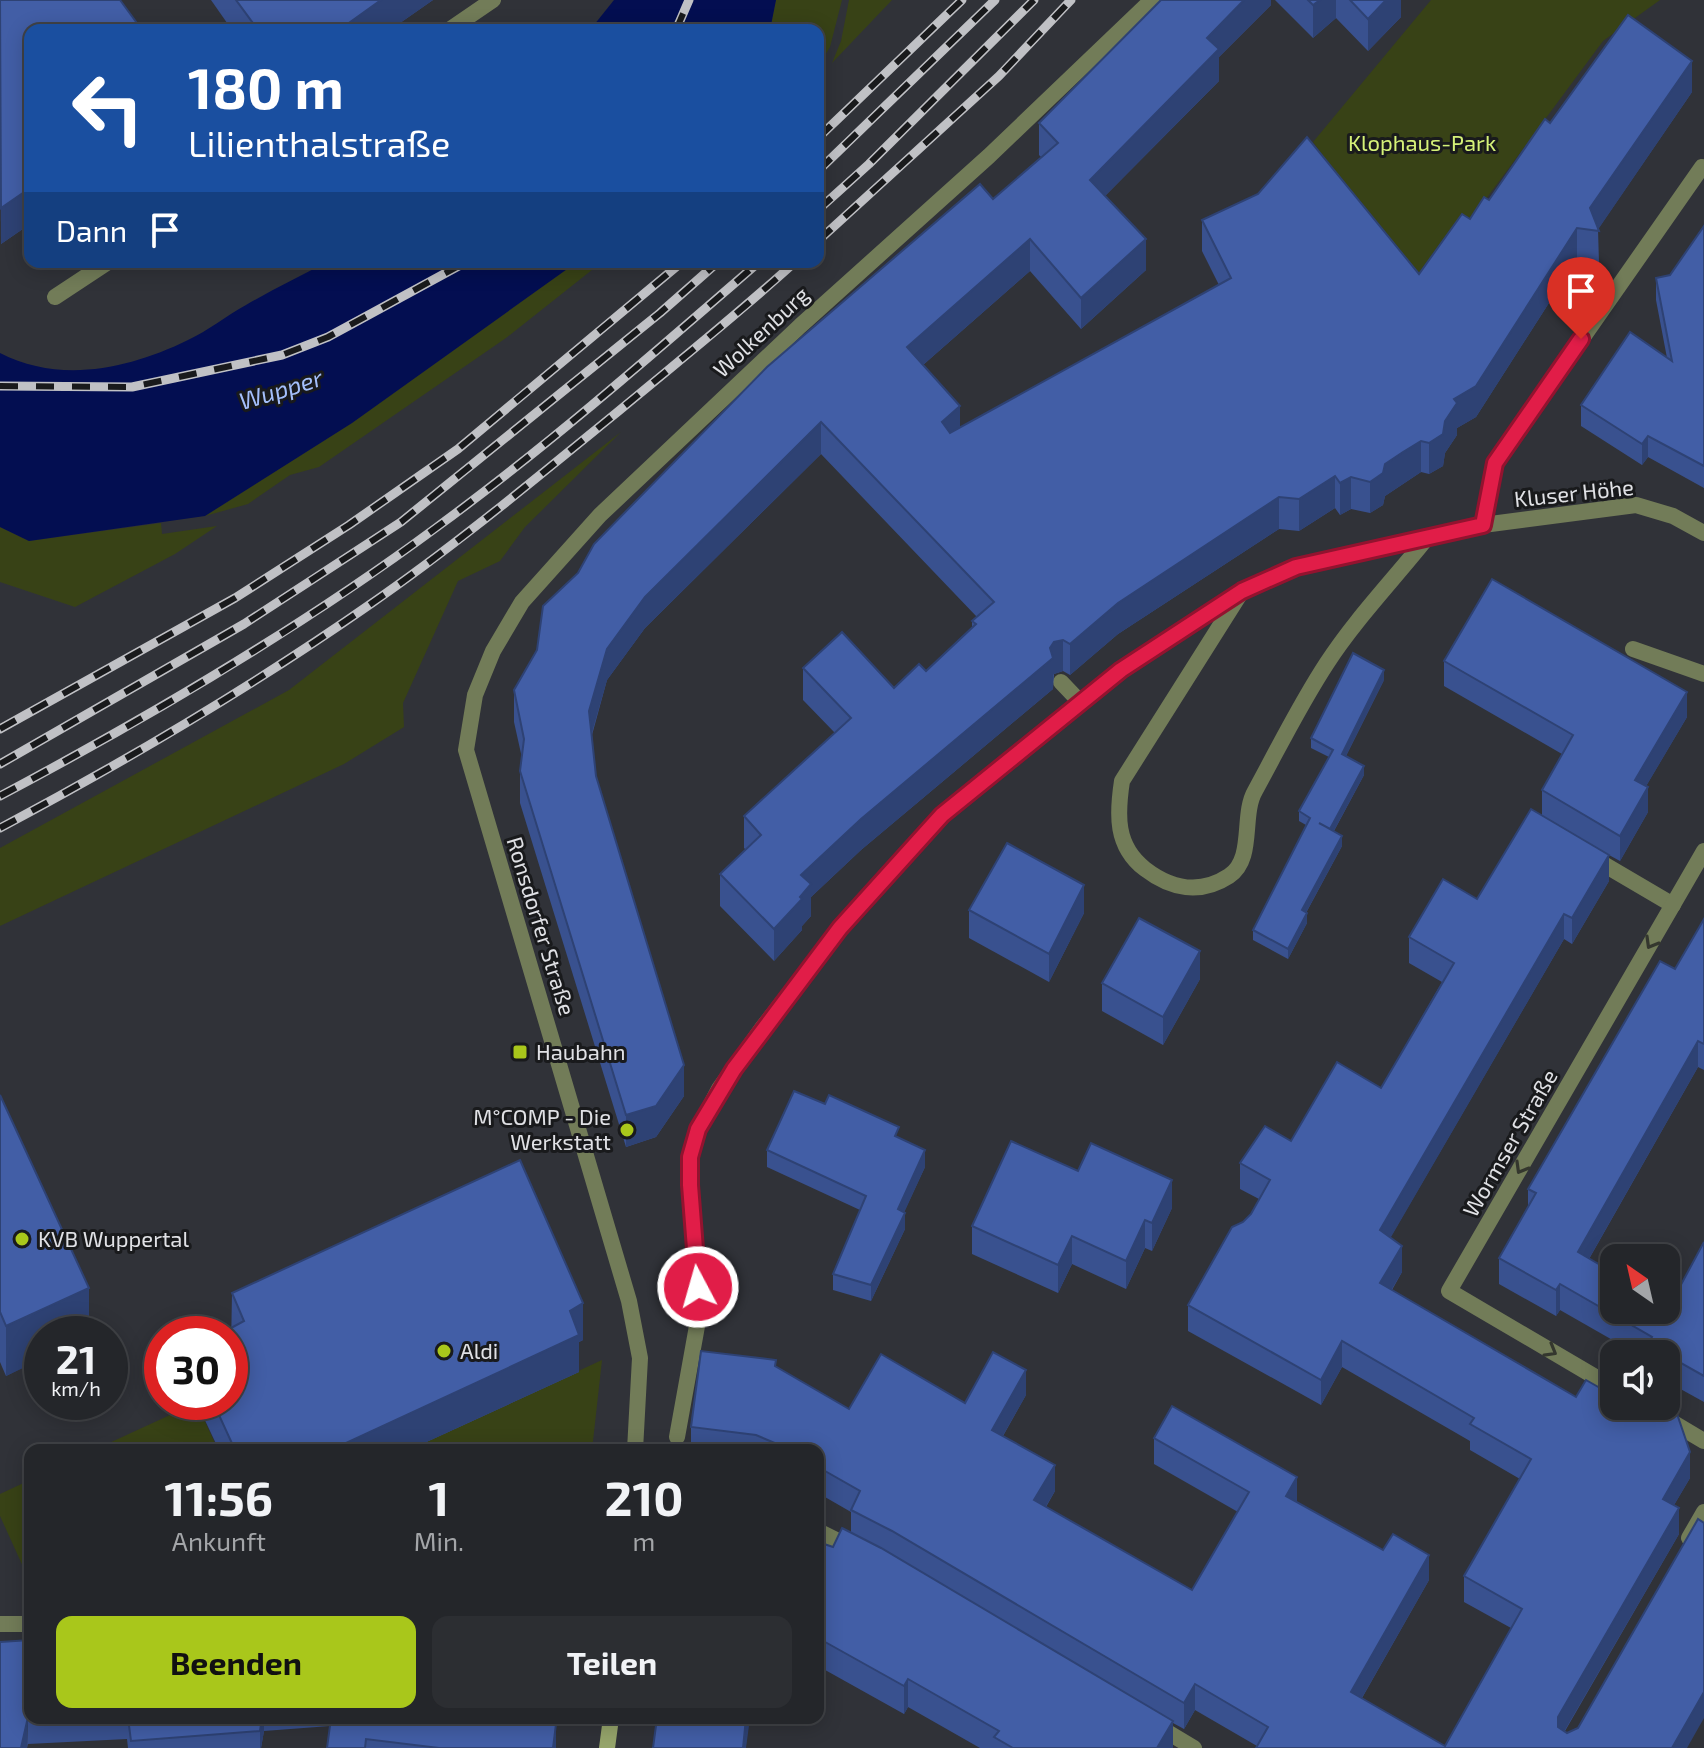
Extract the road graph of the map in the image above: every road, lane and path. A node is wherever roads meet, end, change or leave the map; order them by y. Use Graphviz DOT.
graph roads {
  1 [pos="493,0"];
  2 [pos="1152,0"];
  3 [pos="458,24"];
  4 [pos="1702,167"];
  5 [pos="99,268"];
  6 [pos="55,297"];
  7 [pos="1483,525"];
  8 [pos="1704,533"];
  9 [pos="1426,539"];
  10 [pos="1242,591"];
  11 [pos="1633,649"];
  12 [pos="1704,674"];
  13 [pos="1061,682"];
  14 [pos="475,695"];
  15 [pos="1081,703"];
  16 [pos="1573,846"];
  17 [pos="1704,851"];
  18 [pos="1673,905"];
  19 [pos="1600,1380"];
  20 [pos="1669,1420"];
  21 [pos="677,1437"];
  22 [pos="1704,1441"];
  23 [pos="635,1444"];
  24 [pos="1704,1512"];
  25 [pos="824,1534"];
  26 [pos="1681,1551"];
  27 [pos="872,1559"];
  28 [pos="0,1624"];
  29 [pos="24,1624"];
  30 [pos="1140,1716"];
  31 [pos="610,1724"];
  32 [pos="607,1748"];
  33 [pos="1194,1748"];
  1 -- 3 [label="street"];
  2 -- 14 [label="street, Wolkenburg"];
  4 -- 7 [label="street"];
  5 -- 6 [label="street"];
  7 -- 8 [label="street, Kluser Höhe"];
  7 -- 9 [label="street, Kluser Höhe"];
  9 -- 10 [label="street, Kluser Höhe"];
  9 -- 10 [label="street"];
  10 -- 15 [label="street, Kluser Höhe"];
  11 -- 12 [label="street"];
  13 -- 15 [label="street"];
  14 -- 23 [label="street, Ronsdorfer Straße"];
  15 -- 21 [label="street, Kluser Höhe"];
  16 -- 18 [label="street"];
  17 -- 18 [label="street, Wormser Straße"];
  18 -- 19 [label="street, Wormser Straße, one-way"];
  20 -- 22 [label="street"];
  24 -- 26 [label="street"];
  25 -- 27 [label="street"];
  28 -- 29 [label="street"];
  30 -- 33 [label="street"];
  31 -- 32 [label="street"];
}
